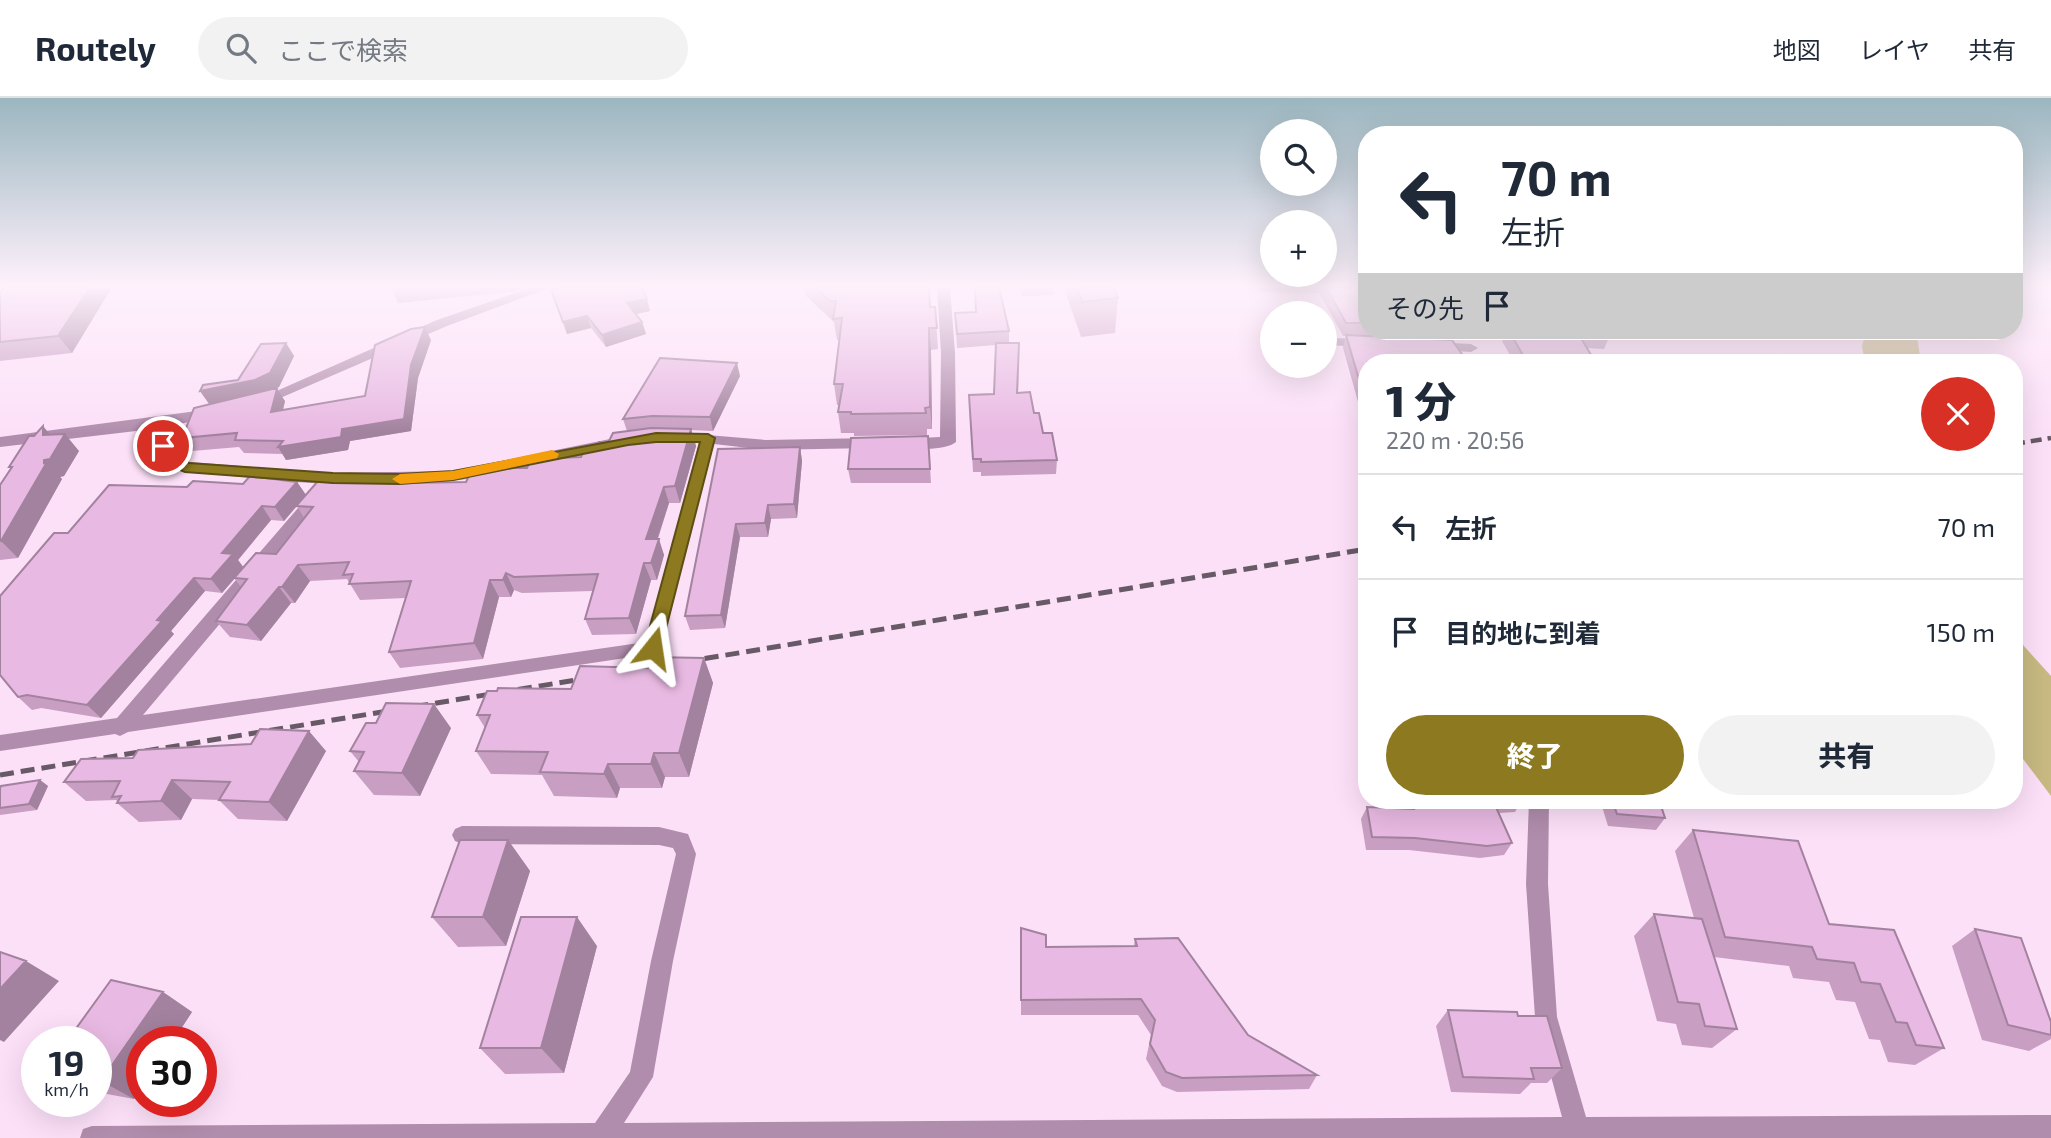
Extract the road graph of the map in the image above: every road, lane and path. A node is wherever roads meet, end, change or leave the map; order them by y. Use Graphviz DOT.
graph roads {
  1 [pos="414,336"];
  2 [pos="947,336"];
  3 [pos="1456,340"];
  4 [pos="1337,342"];
  5 [pos="1381,344"];
  6 [pos="1420,346"];
  7 [pos="245,406"];
  8 [pos="225,411"];
  9 [pos="160,423"];
  10 [pos="656,437"];
  11 [pos="708,438"];
  12 [pos="638,439"];
  13 [pos="0,442"];
  14 [pos="333,478"];
  15 [pos="120,727"];
  16 [pos="0,743"];
  17 [pos="1539,809"];
  18 [pos="462,835"];
  19 [pos="2051,1127"];
  20 [pos="1579,1133"];
  21 [pos="600,1137"];
  22 [pos="92,1138"];
  1 -- 7 [label="street"];
  2 -- 11 [label="street"];
  3 -- 6 [label="street"];
  4 -- 5 [label="street"];
  8 -- 9 [label="street"];
  9 -- 13 [label="street"];
  9 -- 14 [label="street"];
  10 -- 11 [label="street"];
  11 -- 15 [label="street"];
  12 -- 14 [label="street"];
  14 -- 15 [label="street"];
  15 -- 16 [label="street"];
  17 -- 20 [label="street"];
  18 -- 21 [label="street"];
  19 -- 20 [label="street"];
  20 -- 21 [label="street"];
  21 -- 22 [label="street"];
}
